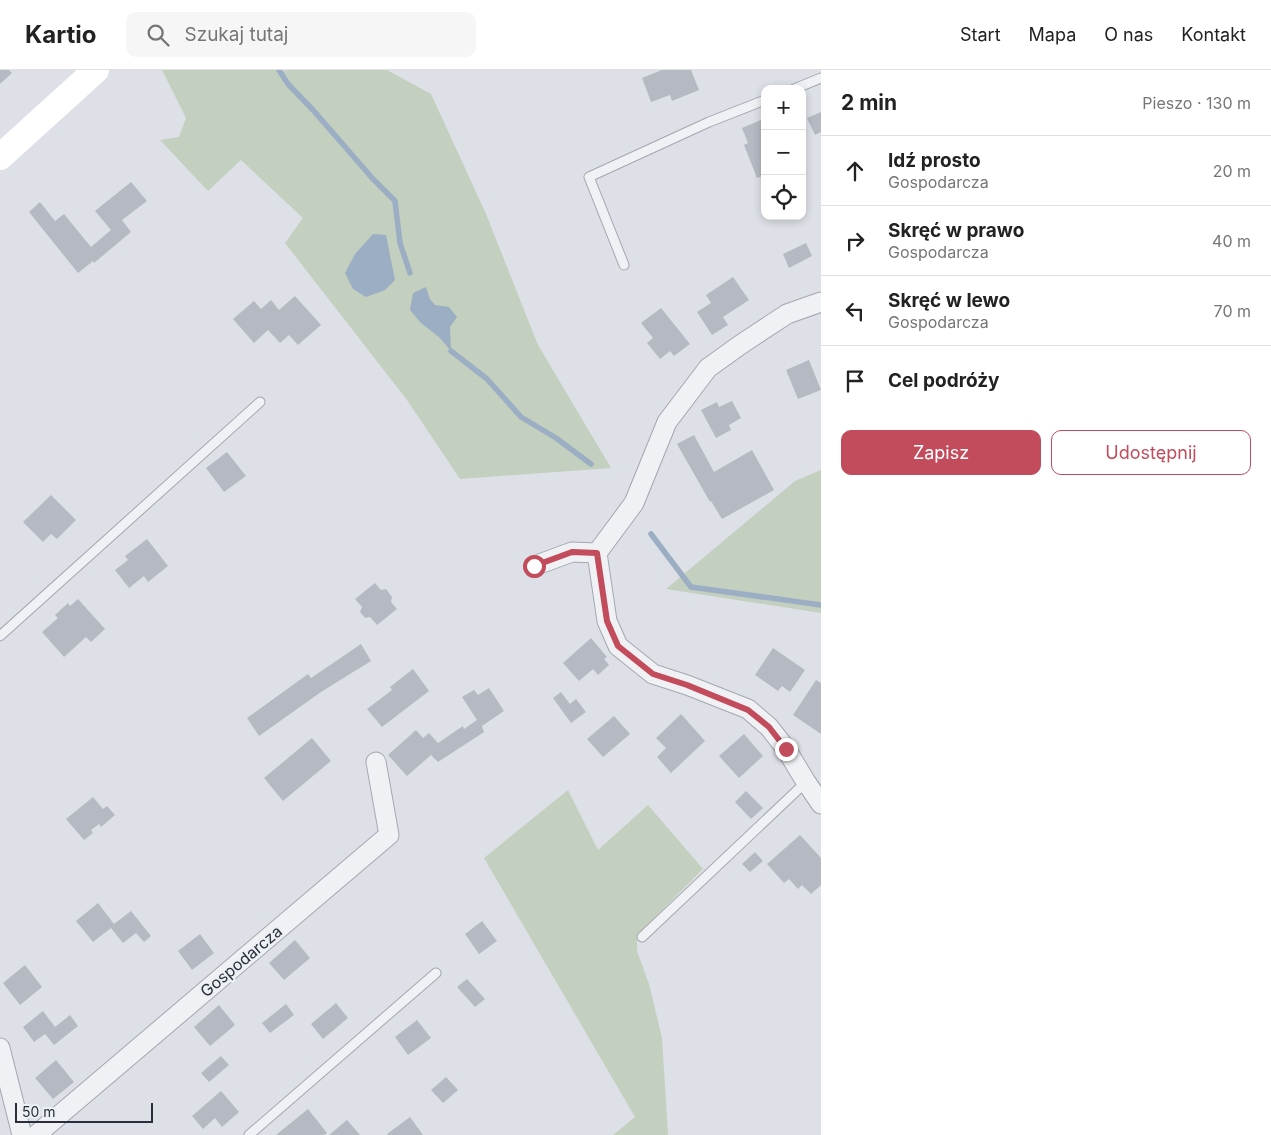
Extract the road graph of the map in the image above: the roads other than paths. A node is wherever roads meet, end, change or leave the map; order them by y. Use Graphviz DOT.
graph roads {
  1 [pos="96,70"];
  2 [pos="821,78"];
  3 [pos="804,85"];
  4 [pos="761,102"];
  5 [pos="0,157"];
  6 [pos="624,265"];
  7 [pos="821,302"];
  8 [pos="260,402"];
  9 [pos="597,553"];
  10 [pos="534,566"];
  11 [pos="0,636"];
  12 [pos="376,762"];
  13 [pos="806,782"];
  14 [pos="821,804"];
  15 [pos="642,937"];
  16 [pos="436,973"];
  17 [pos="0,1048"];
  18 [pos="22,1135"];
  19 [pos="36,1135"];
  20 [pos="249,1135"];
  1 -- 5 [label="main road"];
  2 -- 3 [label="lane"];
  4 -- 6 [label="lane"];
  7 -- 9 [label="street"];
  8 -- 11 [label="lane"];
  9 -- 10 [label="street"];
  9 -- 13 [label="street"];
  12 -- 19 [label="street, Gospodarcza"];
  13 -- 14 [label="street"];
  13 -- 15 [label="lane"];
  16 -- 20 [label="lane"];
  17 -- 18 [label="street"];
}
